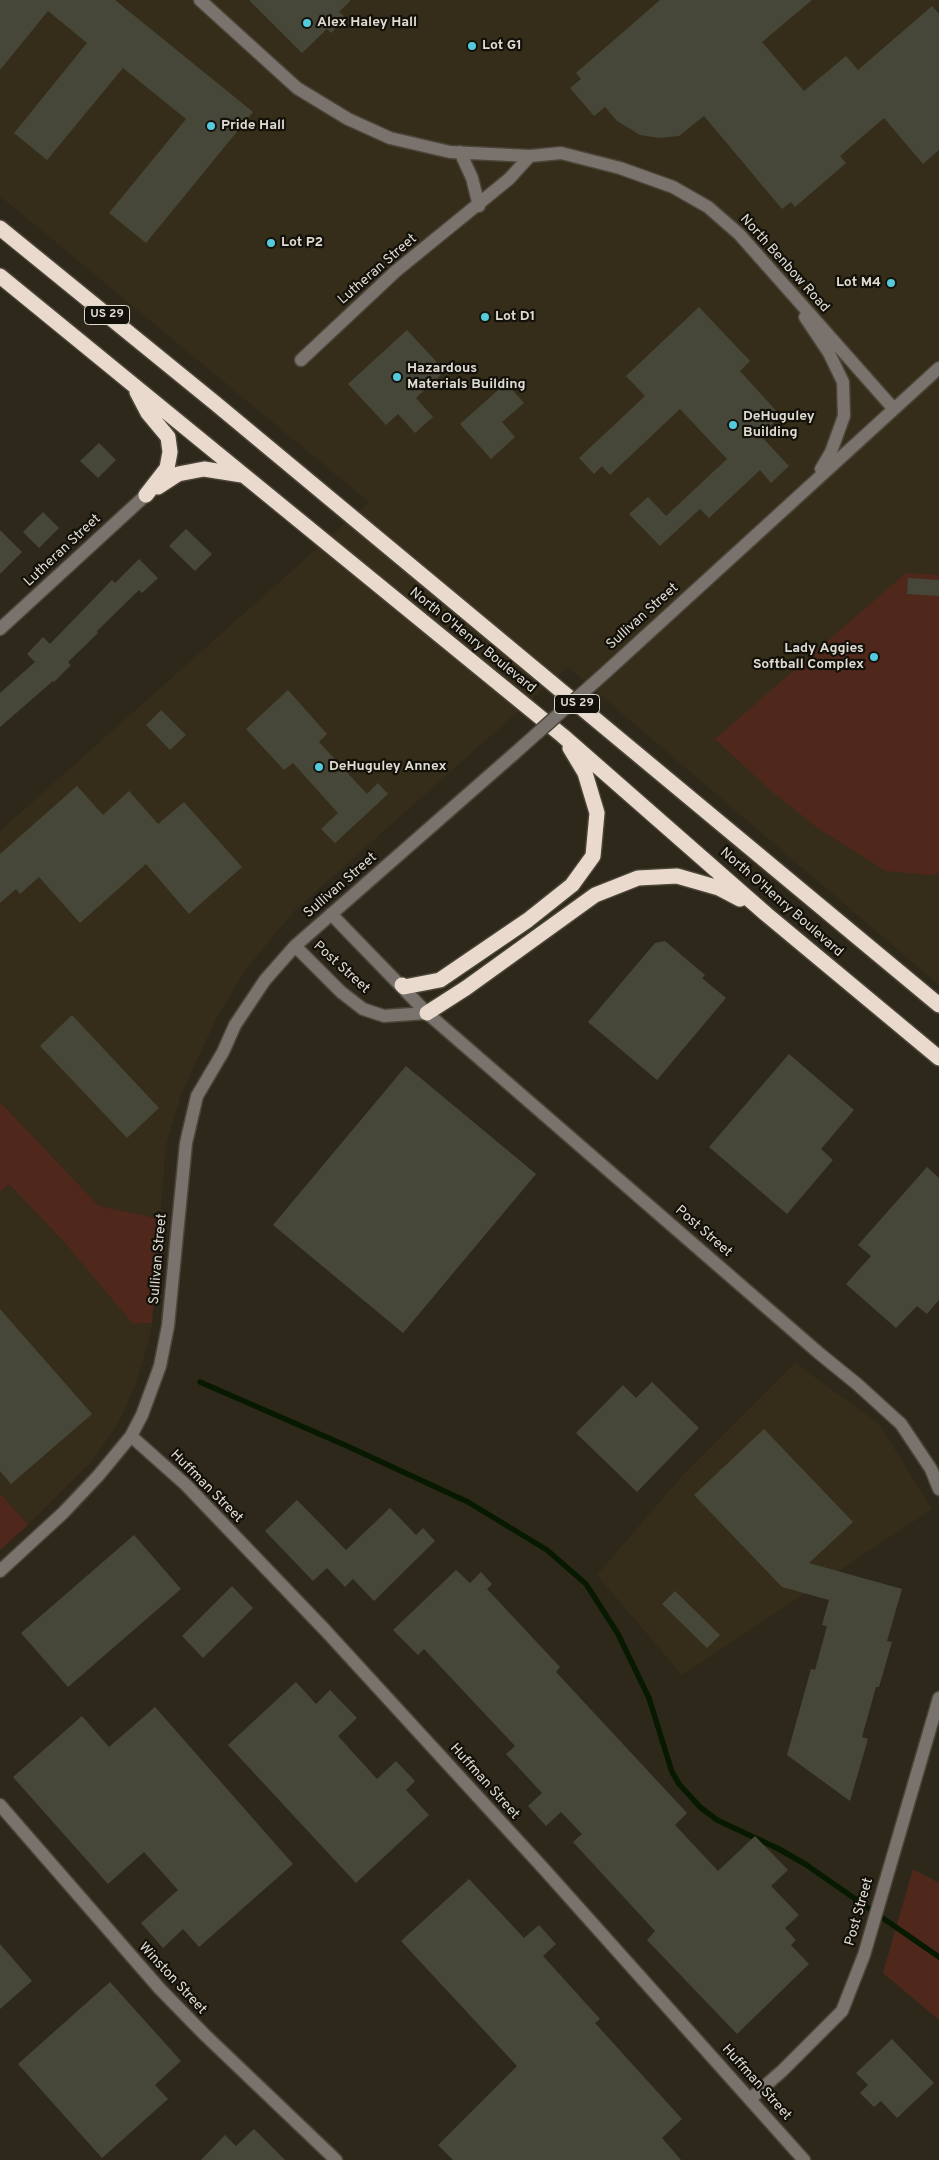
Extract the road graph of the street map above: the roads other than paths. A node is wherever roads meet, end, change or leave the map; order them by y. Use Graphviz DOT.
graph roads {
  1 [pos="200,0"];
  2 [pos="460,152"];
  3 [pos="530,156"];
  4 [pos="479,206"];
  5 [pos="0,228"];
  6 [pos="0,276"];
  7 [pos="794,297"];
  8 [pos="301,360"];
  9 [pos="939,368"];
  10 [pos="133,384"];
  11 [pos="893,408"];
  12 [pos="242,475"];
  13 [pos="816,479"];
  14 [pos="146,495"];
  15 [pos="3,621"];
  16 [pos="563,736"];
  17 [pos="331,914"];
  18 [pos="766,914"];
  19 [pos="295,946"];
  20 [pos="402,985"];
  21 [pos="939,1005"];
  22 [pos="427,1013"];
  23 [pos="939,1058"];
  24 [pos="131,1436"];
  25 [pos="939,1489"];
  26 [pos="0,1571"];
  27 [pos="939,1698"];
  28 [pos="0,1805"];
  29 [pos="750,2099"];
  30 [pos="336,2160"];
  31 [pos="804,2160"];
  1 -- 2 [label="street, North Benbow Road"];
  2 -- 3 [label="street, North Benbow Road"];
  2 -- 4 [label="street"];
  3 -- 4 [label="street, Lutheran Street"];
  3 -- 7 [label="street, North Benbow Road"];
  4 -- 8 [label="street, Lutheran Street"];
  5 -- 21 [label="highway, North O'Henry Boulevard / US 29"];
  6 -- 10 [label="highway, North O'Henry Boulevard / US 29"];
  7 -- 11 [label="street, North Benbow Road"];
  7 -- 13 [label="street"];
  9 -- 11 [label="street, Sullivan Street"];
  10 -- 12 [label="highway, North O'Henry Boulevard / US 29"];
  10 -- 14 [label="highway"];
  11 -- 13 [label="street, Sullivan Street"];
  12 -- 14 [label="highway"];
  12 -- 16 [label="highway, North O'Henry Boulevard / US 29"];
  13 -- 17 [label="street, Sullivan Street, bridge"];
  14 -- 15 [label="street, Lutheran Street"];
  16 -- 18 [label="highway, North O'Henry Boulevard / US 29"];
  16 -- 20 [label="highway"];
  17 -- 19 [label="street, Sullivan Street"];
  17 -- 20 [label="street, Post Street"];
  18 -- 22 [label="highway"];
  18 -- 23 [label="highway, North O'Henry Boulevard / US 29"];
  19 -- 22 [label="street, Post Street"];
  19 -- 24 [label="street, Sullivan Street"];
  20 -- 22 [label="street, Post Street"];
  22 -- 25 [label="street, Post Street"];
  24 -- 26 [label="street, Sullivan Street"];
  24 -- 29 [label="street, Huffman Street"];
  27 -- 29 [label="street, Post Street"];
  28 -- 30 [label="street, Winston Street"];
  29 -- 31 [label="street, Huffman Street"];
}
